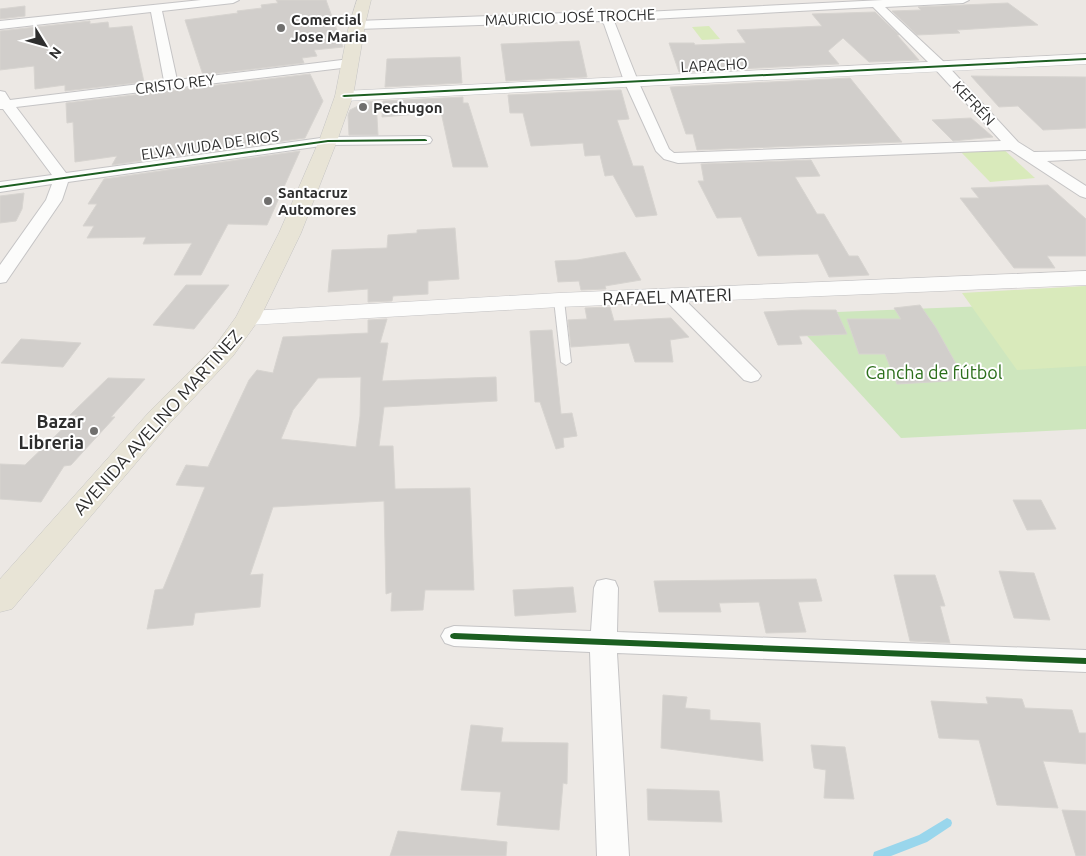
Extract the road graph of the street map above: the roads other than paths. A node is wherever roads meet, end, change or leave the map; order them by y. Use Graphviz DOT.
graph roads {
  1 [pos="234,0"];
  2 [pos="364,0"];
  3 [pos="963,0"];
  4 [pos="875,2"];
  5 [pos="156,8"];
  6 [pos="604,18"];
  7 [pos="0,25"];
  8 [pos="357,25"];
  9 [pos="1086,59"];
  10 [pos="350,64"];
  11 [pos="940,66"];
  12 [pos="631,81"];
  13 [pos="171,84"];
  14 [pos="344,96"];
  15 [pos="3,101"];
  16 [pos="425,140"];
  17 [pos="328,141"];
  18 [pos="1012,145"];
  19 [pos="1086,155"];
  20 [pos="1033,157"];
  21 [pos="62,178"];
  22 [pos="0,187"];
  23 [pos="1086,193"];
  24 [pos="0,278"];
  25 [pos="1086,278"];
  26 [pos="671,296"];
  27 [pos="559,300"];
  28 [pos="248,318"];
  29 [pos="566,362"];
  30 [pos="752,376"];
  31 [pos="606,588"];
  32 [pos="0,600"];
  33 [pos="454,636"];
  34 [pos="603,642"];
  35 [pos="1086,662"];
  36 [pos="613,856"];
  1 -- 5 [label="street"];
  2 -- 8 [label="main road, AVENIDA AVELINO MARTINEZ"];
  3 -- 4 [label="street, MAURICIO JOSÉ TROCHE"];
  4 -- 6 [label="street, MAURICIO JOSÉ TROCHE"];
  4 -- 11 [label="street, KEFRÉN"];
  5 -- 7 [label="street"];
  5 -- 13 [label="street"];
  6 -- 8 [label="street, MAURICIO JOSÉ TROCHE"];
  6 -- 12 [label="street"];
  8 -- 10 [label="main road, AVENIDA AVELINO MARTINEZ"];
  9 -- 11 [label="street, LAPACHO"];
  10 -- 13 [label="street, CRISTO REY"];
  10 -- 14 [label="main road, AVENIDA AVELINO MARTINEZ"];
  11 -- 12 [label="street, LAPACHO"];
  11 -- 18 [label="street, KEFRÉN"];
  12 -- 14 [label="street, LAPACHO"];
  12 -- 18 [label="street"];
  13 -- 15 [label="street, CRISTO REY"];
  14 -- 17 [label="main road, AVENIDA AVELINO MARTINEZ"];
  15 -- 21 [label="street"];
  16 -- 17 [label="street, ELVA VIUDA DE RIOS"];
  17 -- 21 [label="street, ELVA VIUDA DE RIOS"];
  17 -- 28 [label="main road, AVENIDA AVELINO MARTINEZ"];
  18 -- 20 [label="street, KEFRÉN"];
  19 -- 20 [label="street"];
  20 -- 23 [label="street, KEFRÉN"];
  21 -- 22 [label="street, ELVA VIUDA DE RIOS"];
  21 -- 24 [label="street"];
  25 -- 26 [label="street, RAFAEL MATERI"];
  26 -- 27 [label="street, RAFAEL MATERI"];
  26 -- 30 [label="street"];
  27 -- 28 [label="street, RAFAEL MATERI"];
  27 -- 29 [label="lane"];
  28 -- 32 [label="main road, AVENIDA AVELINO MARTINEZ"];
  31 -- 34 [label="street"];
  33 -- 34 [label="street"];
  34 -- 35 [label="street"];
  34 -- 36 [label="street"];
}
